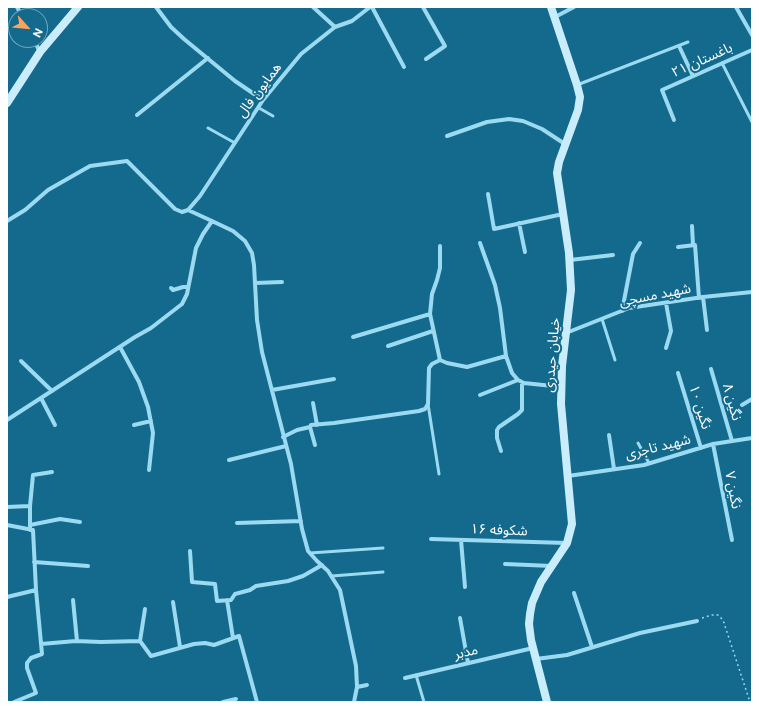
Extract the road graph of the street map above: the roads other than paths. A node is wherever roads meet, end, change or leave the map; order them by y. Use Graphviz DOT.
graph roads {
  1 [pos="78,7"];
  2 [pos="156,7"];
  3 [pos="313,7"];
  4 [pos="371,7"];
  5 [pos="423,7"];
  6 [pos="551,7"];
  7 [pos="574,7"];
  8 [pos="736,7"];
  9 [pos="555,17"];
  10 [pos="335,27"];
  11 [pos="752,35"];
  12 [pos="688,42"];
  13 [pos="679,46"];
  14 [pos="38,48"];
  15 [pos="752,50"];
  16 [pos="40,52"];
  17 [pos="208,58"];
  18 [pos="426,59"];
  19 [pos="722,63"];
  20 [pos="404,67"];
  21 [pos="693,76"];
  22 [pos="578,85"];
  23 [pos="263,100"];
  24 [pos="7,102"];
  25 [pos="259,108"];
  26 [pos="137,115"];
  27 [pos="273,116"];
  28 [pos="674,120"];
  29 [pos="752,122"];
  30 [pos="208,128"];
  31 [pos="447,136"];
  32 [pos="235,143"];
  33 [pos="566,144"];
  34 [pos="488,194"];
  35 [pos="188,210"];
  36 [pos="563,214"];
  37 [pos="7,221"];
  38 [pos="212,221"];
  39 [pos="519,223"];
  40 [pos="692,226"];
  41 [pos="480,243"];
  42 [pos="640,243"];
  43 [pos="694,245"];
  44 [pos="440,246"];
  45 [pos="678,247"];
  46 [pos="524,252"];
  47 [pos="613,255"];
  48 [pos="570,260"];
  49 [pos="282,282"];
  50 [pos="255,283"];
  51 [pos="188,287"];
  52 [pos="171,288"];
  53 [pos="752,292"];
  54 [pos="701,298"];
  55 [pos="666,303"];
  56 [pos="622,311"];
  57 [pos="430,314"];
  58 [pos="602,319"];
  59 [pos="707,330"];
  60 [pos="434,331"];
  61 [pos="566,333"];
  62 [pos="353,337"];
  63 [pos="388,346"];
  64 [pos="120,347"];
  65 [pos="666,348"];
  66 [pos="506,356"];
  67 [pos="440,360"];
  68 [pos="615,360"];
  69 [pos="21,361"];
  70 [pos="711,369"];
  71 [pos="678,373"];
  72 [pos="334,379"];
  73 [pos="520,381"];
  74 [pos="562,387"];
  75 [pos="272,390"];
  76 [pos="52,391"];
  77 [pos="480,395"];
  78 [pos="41,398"];
  79 [pos="752,400"];
  80 [pos="313,403"];
  81 [pos="428,404"];
  82 [pos="742,404"];
  83 [pos="7,420"];
  84 [pos="151,421"];
  85 [pos="55,425"];
  86 [pos="134,425"];
  87 [pos="317,425"];
  88 [pos="310,428"];
  89 [pos="609,435"];
  90 [pos="284,436"];
  91 [pos="752,438"];
  92 [pos="732,442"];
  93 [pos="638,443"];
  94 [pos="713,444"];
  95 [pos="315,445"];
  96 [pos="286,446"];
  97 [pos="701,448"];
  98 [pos="501,451"];
  99 [pos="229,460"];
  100 [pos="649,463"];
  101 [pos="614,469"];
  102 [pos="149,470"];
  103 [pos="52,472"];
  104 [pos="439,474"];
  105 [pos="568,476"];
  106 [pos="30,506"];
  107 [pos="7,507"];
  108 [pos="301,521"];
  109 [pos="80,522"];
  110 [pos="238,523"];
  111 [pos="7,525"];
  112 [pos="30,527"];
  113 [pos="431,539"];
  114 [pos="461,540"];
  115 [pos="732,540"];
  116 [pos="567,543"];
  117 [pos="383,548"];
  118 [pos="190,551"];
  119 [pos="310,553"];
  120 [pos="34,562"];
  121 [pos="505,564"];
  122 [pos="88,566"];
  123 [pos="322,566"];
  124 [pos="552,566"];
  125 [pos="383,572"];
  126 [pos="332,576"];
  127 [pos="465,587"];
  128 [pos="36,590"];
  129 [pos="574,593"];
  130 [pos="7,597"];
  131 [pos="73,600"];
  132 [pos="227,600"];
  133 [pos="173,602"];
  134 [pos="145,609"];
  135 [pos="460,618"];
  136 [pos="697,621"];
  137 [pos="233,638"];
  138 [pos="77,641"];
  139 [pos="140,641"];
  140 [pos="41,644"];
  141 [pos="180,647"];
  142 [pos="592,647"];
  143 [pos="533,648"];
  144 [pos="535,659"];
  145 [pos="468,663"];
  146 [pos="416,675"];
  147 [pos="405,678"];
  148 [pos="367,685"];
  149 [pos="357,686"];
  150 [pos="236,699"];
  151 [pos="14,702"];
  152 [pos="223,702"];
  153 [pos="257,702"];
  154 [pos="354,702"];
  155 [pos="424,702"];
  156 [pos="547,702"];
  1 -- 16 [label="street"];
  2 -- 17 [label="street"];
  3 -- 10 [label="street"];
  4 -- 10 [label="street, همایون فال"];
  4 -- 20 [label="street"];
  5 -- 18 [label="street"];
  6 -- 9 [label="street, خیابان حیدری"];
  7 -- 9 [label="street"];
  8 -- 11 [label="street"];
  9 -- 22 [label="street, خیابان حیدری"];
  10 -- 23 [label="street, همایون فال"];
  12 -- 13 [label="lane"];
  13 -- 21 [label="street"];
  13 -- 22 [label="lane"];
  14 -- 16 [label="street"];
  15 -- 19 [label="street, باغستان ۲۱"];
  16 -- 24 [label="street"];
  17 -- 23 [label="street"];
  17 -- 26 [label="street"];
  19 -- 21 [label="street, باغستان ۲۱"];
  19 -- 29 [label="lane"];
  21 -- 28 [label="street, باغستان ۲۱"];
  22 -- 33 [label="street, خیابان حیدری"];
  23 -- 25 [label="street, همایون فال"];
  25 -- 27 [label="lane"];
  25 -- 32 [label="street, همایون فال"];
  30 -- 32 [label="lane"];
  31 -- 33 [label="street"];
  32 -- 35 [label="street, همایون فال"];
  33 -- 36 [label="street, خیابان حیدری"];
  34 -- 39 [label="street"];
  35 -- 37 [label="street"];
  35 -- 38 [label="street"];
  36 -- 39 [label="street"];
  36 -- 48 [label="street, خیابان حیدری"];
  38 -- 50 [label="street"];
  38 -- 51 [label="street"];
  39 -- 46 [label="street"];
  40 -- 43 [label="street"];
  41 -- 66 [label="street"];
  42 -- 56 [label="street"];
  43 -- 45 [label="street"];
  43 -- 54 [label="street"];
  44 -- 57 [label="street"];
  47 -- 48 [label="street"];
  48 -- 61 [label="street, خیابان حیدری"];
  49 -- 50 [label="street"];
  50 -- 75 [label="street"];
  51 -- 52 [label="street"];
  51 -- 64 [label="street"];
  53 -- 54 [label="street, شهید مسچی"];
  54 -- 55 [label="street, شهید مسچی"];
  54 -- 59 [label="street"];
  55 -- 56 [label="street, شهید مسچی"];
  55 -- 65 [label="street"];
  56 -- 58 [label="street, شهید مسچی"];
  57 -- 60 [label="street"];
  57 -- 62 [label="street"];
  58 -- 61 [label="street, شهید مسچی"];
  58 -- 68 [label="lane"];
  60 -- 63 [label="street"];
  60 -- 67 [label="street"];
  61 -- 74 [label="street, خیابان حیدری"];
  64 -- 76 [label="street"];
  64 -- 84 [label="street"];
  66 -- 67 [label="street"];
  66 -- 73 [label="street"];
  67 -- 81 [label="street"];
  69 -- 76 [label="street"];
  70 -- 92 [label="street, نگین ۸"];
  71 -- 97 [label="street, نگین ۱۰"];
  72 -- 75 [label="street"];
  73 -- 74 [label="street"];
  73 -- 77 [label="street"];
  73 -- 98 [label="street"];
  74 -- 105 [label="street, خیابان حیدری"];
  75 -- 90 [label="street"];
  76 -- 78 [label="street"];
  78 -- 83 [label="street"];
  78 -- 85 [label="street"];
  79 -- 82 [label="street"];
  80 -- 87 [label="street"];
  81 -- 87 [label="street"];
  81 -- 104 [label="lane"];
  84 -- 86 [label="street"];
  84 -- 102 [label="street"];
  87 -- 88 [label="street"];
  88 -- 90 [label="street"];
  88 -- 95 [label="street"];
  89 -- 101 [label="street"];
  90 -- 96 [label="street"];
  91 -- 92 [label="street, شهید تاجری"];
  92 -- 94 [label="street, شهید تاجری"];
  93 -- 100 [label="lane"];
  94 -- 97 [label="street, شهید تاجری"];
  94 -- 115 [label="street, نگین ۷"];
  96 -- 99 [label="street"];
  96 -- 108 [label="street"];
  97 -- 100 [label="street, شهید تاجری"];
  100 -- 101 [label="street, شهید تاجری"];
  101 -- 105 [label="street, شهید تاجری"];
  103 -- 106 [label="street"];
  105 -- 116 [label="street, خیابان حیدری"];
  106 -- 107 [label="street"];
  106 -- 112 [label="street"];
  108 -- 110 [label="street"];
  108 -- 119 [label="street"];
  109 -- 112 [label="street"];
  111 -- 112 [label="street"];
  112 -- 120 [label="street"];
  113 -- 114 [label="street, شکوفه ۱۶"];
  114 -- 116 [label="street, شکوفه ۱۶"];
  114 -- 127 [label="street"];
  116 -- 124 [label="street, خیابان حیدری"];
  117 -- 119 [label="lane"];
  118 -- 132 [label="street"];
  119 -- 123 [label="street"];
  120 -- 122 [label="street"];
  120 -- 128 [label="street"];
  121 -- 124 [label="street"];
  123 -- 126 [label="street"];
  123 -- 132 [label="street"];
  124 -- 143 [label="street, خیابان حیدری"];
  125 -- 126 [label="lane"];
  126 -- 149 [label="street"];
  128 -- 130 [label="street"];
  128 -- 140 [label="street"];
  129 -- 142 [label="street"];
  131 -- 138 [label="street"];
  132 -- 137 [label="street"];
  133 -- 141 [label="street"];
  134 -- 139 [label="street"];
  135 -- 145 [label="street"];
  136 -- 142 [label="street"];
  137 -- 141 [label="street"];
  137 -- 153 [label="street"];
  138 -- 139 [label="street"];
  138 -- 140 [label="street"];
  139 -- 141 [label="street"];
  140 -- 151 [label="street"];
  142 -- 144 [label="street"];
  143 -- 144 [label="street, خیابان حیدری"];
  143 -- 145 [label="street, مدبر"];
  144 -- 156 [label="street, خیابان حیدری"];
  145 -- 146 [label="street, مدبر"];
  146 -- 147 [label="street, مدبر"];
  146 -- 155 [label="lane"];
  148 -- 149 [label="street"];
  149 -- 154 [label="street"];
  150 -- 152 [label="street"];
}
